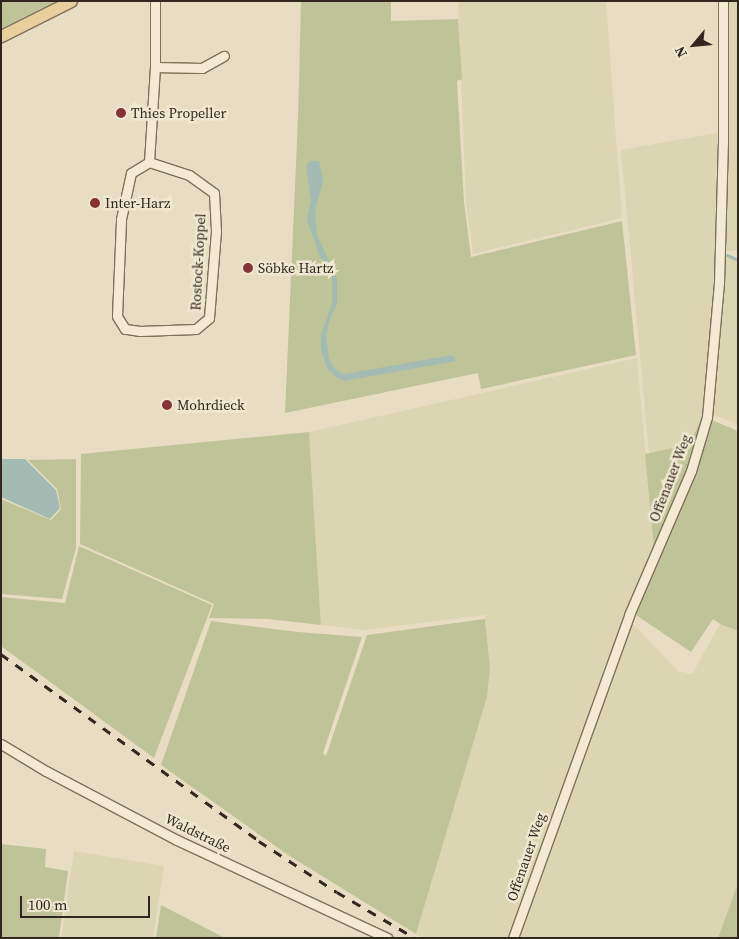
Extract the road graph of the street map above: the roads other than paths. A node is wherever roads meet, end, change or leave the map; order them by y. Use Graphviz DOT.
graph roads {
  1 [pos="71,1"];
  2 [pos="155,1"];
  3 [pos="723,1"];
  4 [pos="1,36"];
  5 [pos="224,56"];
  6 [pos="155,67"];
  7 [pos="148,162"];
  8 [pos="1,744"];
  9 [pos="387,938"];
  10 [pos="513,938"];
  1 -- 4 [label="main road"];
  2 -- 6 [label="street"];
  3 -- 10 [label="street, Offenauer Weg"];
  5 -- 6 [label="street"];
  6 -- 7 [label="street"];
  7 -- 7 [label="street, Rostock-Koppel"];
  8 -- 9 [label="street, Waldstraße"];
}
